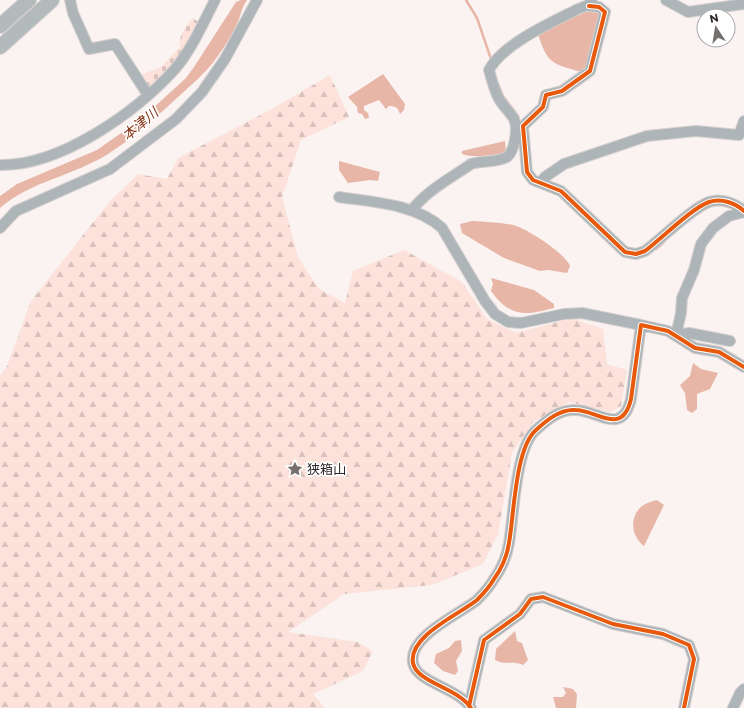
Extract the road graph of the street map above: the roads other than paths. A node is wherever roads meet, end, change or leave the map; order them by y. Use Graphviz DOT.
graph roads {
  1 [pos="29,0"];
  2 [pos="52,0"];
  3 [pos="70,0"];
  4 [pos="214,0"];
  5 [pos="257,0"];
  6 [pos="666,0"];
  7 [pos="591,3"];
  8 [pos="744,4"];
  9 [pos="0,26"];
  10 [pos="0,47"];
  11 [pos="148,95"];
  12 [pos="744,120"];
  13 [pos="0,164"];
  14 [pos="541,182"];
  15 [pos="339,197"];
  16 [pos="412,210"];
  17 [pos="744,212"];
  18 [pos="0,228"];
  19 [pos="641,325"];
  20 [pos="676,335"];
  21 [pos="730,341"];
  22 [pos="744,366"];
  23 [pos="744,689"];
  24 [pos="470,707"];
  25 [pos="684,708"];
  26 [pos="733,708"];
  1 -- 9 [label="highway"];
  2 -- 10 [label="highway"];
  3 -- 11 [label="street"];
  4 -- 11 [label="street"];
  5 -- 18 [label="street"];
  6 -- 8 [label="street"];
  7 -- 14 [label="street"];
  7 -- 16 [label="street"];
  11 -- 13 [label="street"];
  12 -- 14 [label="street"];
  14 -- 17 [label="street"];
  15 -- 16 [label="street"];
  16 -- 19 [label="street"];
  17 -- 20 [label="street"];
  19 -- 20 [label="street"];
  19 -- 24 [label="street"];
  20 -- 21 [label="street"];
  20 -- 22 [label="street"];
  23 -- 26 [label="street"];
  24 -- 25 [label="street"];
}
